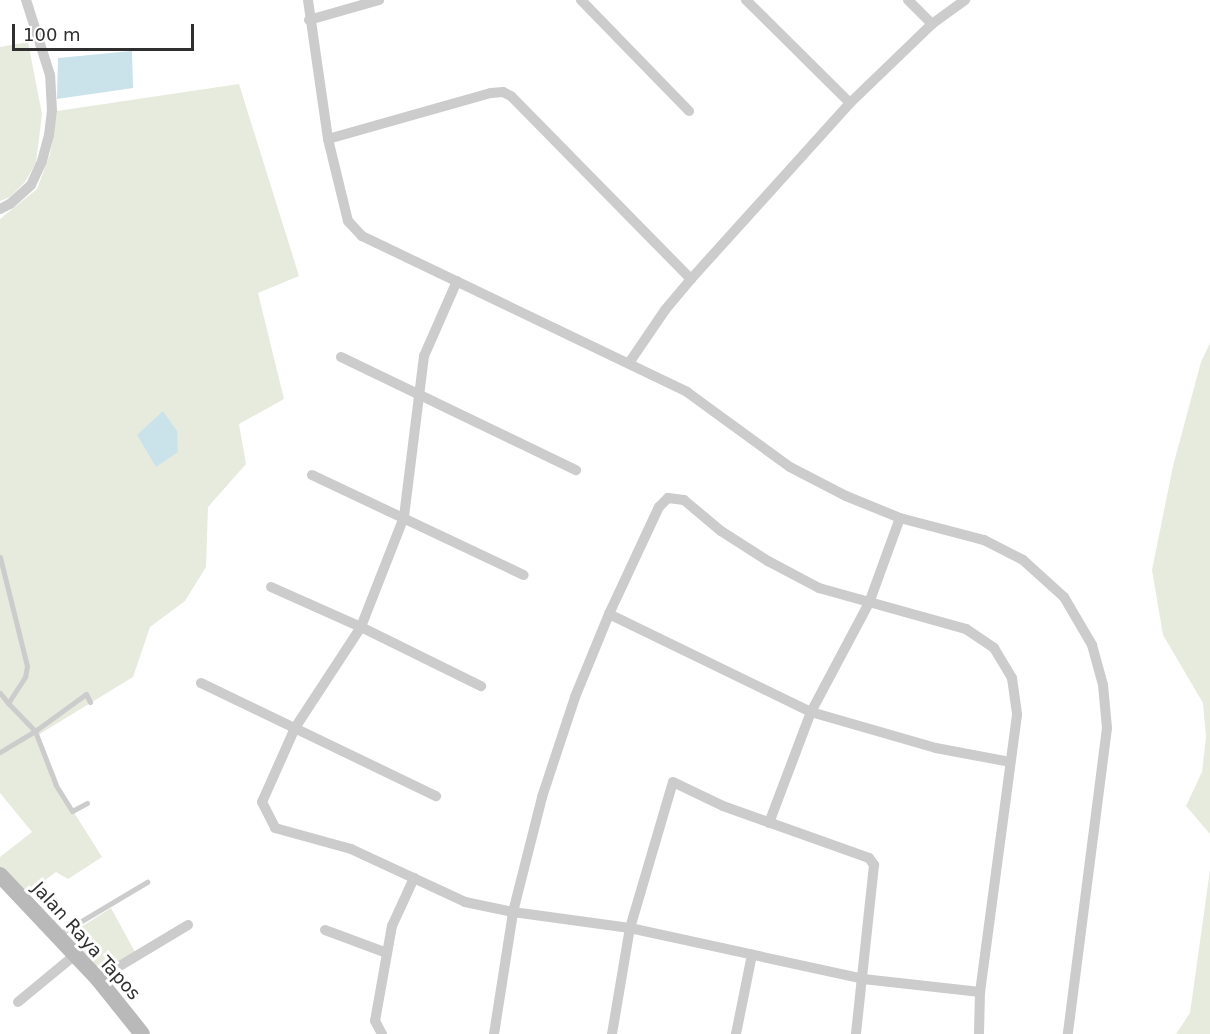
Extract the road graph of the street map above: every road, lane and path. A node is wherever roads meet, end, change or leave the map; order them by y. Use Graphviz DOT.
graph roads {
  1 [pos="26,0"];
  2 [pos="308,0"];
  3 [pos="379,0"];
  4 [pos="581,0"];
  5 [pos="746,0"];
  6 [pos="908,0"];
  7 [pos="966,0"];
  8 [pos="309,20"];
  9 [pos="932,24"];
  10 [pos="850,103"];
  11 [pos="689,111"];
  12 [pos="328,139"];
  13 [pos="0,208"];
  14 [pos="691,279"];
  15 [pos="457,281"];
  16 [pos="341,357"];
  17 [pos="629,363"];
  18 [pos="420,396"];
  19 [pos="576,470"];
  20 [pos="312,475"];
  21 [pos="404,517"];
  22 [pos="900,518"];
  23 [pos="0,556"];
  24 [pos="524,575"];
  25 [pos="272,587"];
  26 [pos="869,603"];
  27 [pos="609,614"];
  28 [pos="361,627"];
  29 [pos="201,683"];
  30 [pos="481,686"];
  31 [pos="0,693"];
  32 [pos="90,702"];
  33 [pos="8,703"];
  34 [pos="811,712"];
  35 [pos="295,728"];
  36 [pos="35,731"];
  37 [pos="0,752"];
  38 [pos="1010,762"];
  39 [pos="436,796"];
  40 [pos="87,803"];
  41 [pos="770,823"];
  42 [pos="0,875"];
  43 [pos="414,878"];
  44 [pos="147,882"];
  45 [pos="513,912"];
  46 [pos="188,925"];
  47 [pos="630,927"];
  48 [pos="325,930"];
  49 [pos="57,936"];
  50 [pos="387,953"];
  51 [pos="75,955"];
  52 [pos="752,955"];
  53 [pos="863,979"];
  54 [pos="98,980"];
  55 [pos="980,992"];
  56 [pos="18,1002"];
  57 [pos="142,1034"];
  58 [pos="382,1034"];
  59 [pos="494,1034"];
  60 [pos="612,1034"];
  61 [pos="736,1034"];
  62 [pos="856,1034"];
  63 [pos="979,1034"];
  64 [pos="1068,1034"];
  1 -- 13 [label="street"];
  2 -- 8 [label="street"];
  3 -- 8 [label="street"];
  4 -- 11 [label="street"];
  5 -- 10 [label="street"];
  6 -- 9 [label="street"];
  7 -- 9 [label="street"];
  8 -- 12 [label="street"];
  9 -- 10 [label="street"];
  10 -- 14 [label="street"];
  12 -- 14 [label="street"];
  12 -- 15 [label="street"];
  14 -- 17 [label="street"];
  15 -- 17 [label="street"];
  15 -- 18 [label="street"];
  16 -- 18 [label="street"];
  17 -- 22 [label="street"];
  18 -- 19 [label="street"];
  18 -- 21 [label="street"];
  20 -- 21 [label="street"];
  21 -- 24 [label="street"];
  21 -- 28 [label="street"];
  22 -- 26 [label="street"];
  22 -- 64 [label="street"];
  23 -- 33 [label="lane"];
  25 -- 28 [label="street"];
  26 -- 27 [label="street"];
  26 -- 34 [label="street"];
  26 -- 38 [label="street"];
  27 -- 34 [label="street"];
  27 -- 45 [label="street"];
  28 -- 30 [label="street"];
  28 -- 35 [label="street"];
  29 -- 35 [label="street"];
  31 -- 33 [label="lane"];
  32 -- 36 [label="lane"];
  33 -- 36 [label="lane"];
  34 -- 38 [label="street"];
  34 -- 41 [label="street"];
  35 -- 39 [label="street"];
  35 -- 43 [label="street"];
  36 -- 37 [label="lane"];
  36 -- 40 [label="lane"];
  38 -- 55 [label="street"];
  41 -- 47 [label="street"];
  41 -- 53 [label="street"];
  42 -- 49 [label="main road, Jalan Raya Tapos"];
  43 -- 45 [label="street"];
  43 -- 50 [label="street"];
  44 -- 49 [label="lane"];
  45 -- 47 [label="street"];
  45 -- 59 [label="street"];
  46 -- 54 [label="street"];
  47 -- 52 [label="street"];
  47 -- 60 [label="street"];
  48 -- 50 [label="street"];
  49 -- 51 [label="main road, Jalan Raya Tapos"];
  50 -- 58 [label="street"];
  51 -- 54 [label="main road, Jalan Raya Tapos"];
  51 -- 56 [label="street"];
  52 -- 53 [label="street"];
  52 -- 61 [label="street"];
  53 -- 55 [label="street"];
  53 -- 62 [label="street"];
  54 -- 57 [label="main road, Jalan Raya Tapos"];
  55 -- 63 [label="street"];
}
